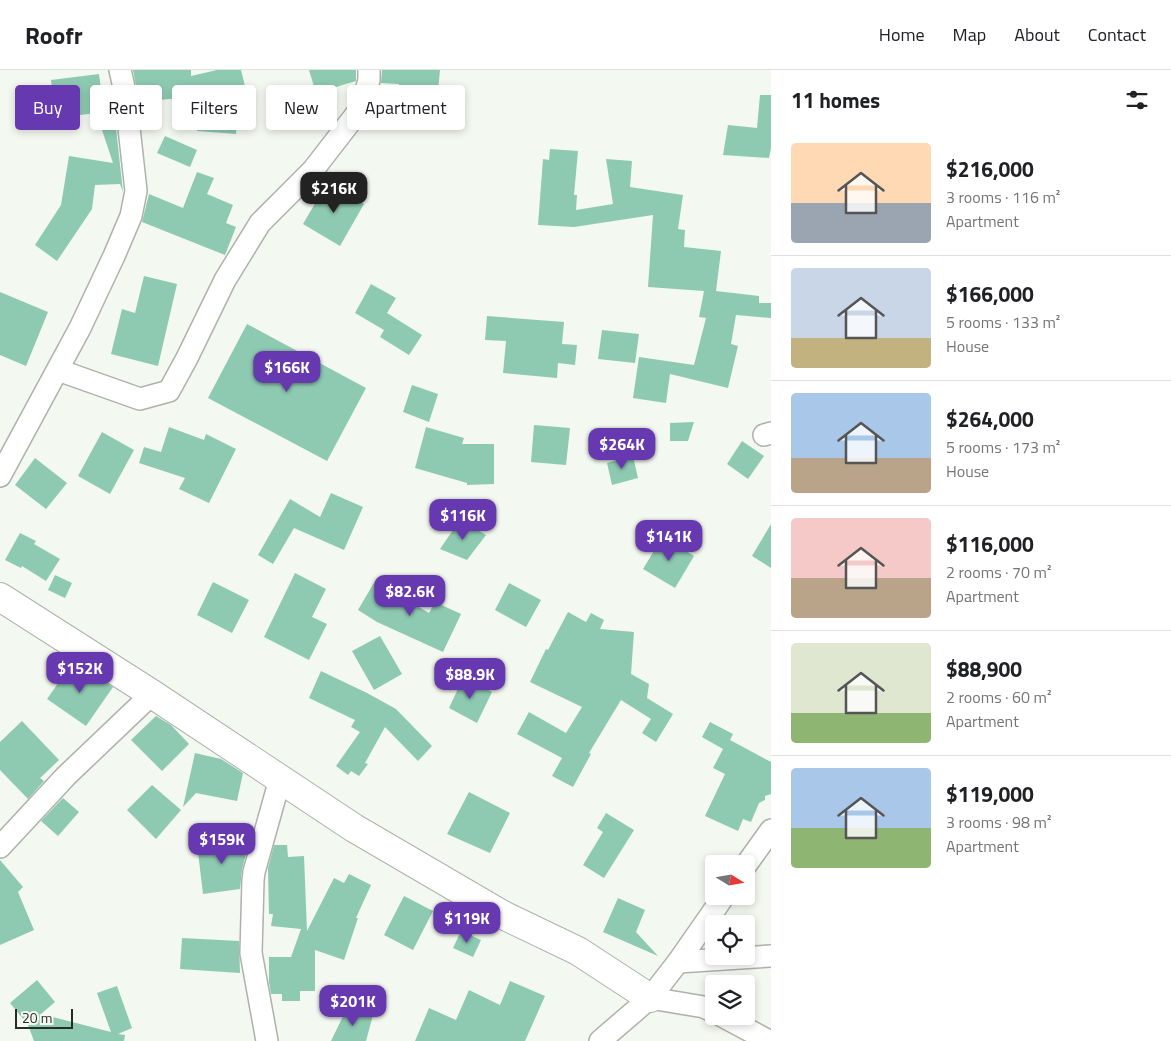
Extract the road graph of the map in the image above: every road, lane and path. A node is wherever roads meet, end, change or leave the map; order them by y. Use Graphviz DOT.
graph roads {
  1 [pos="120,70"];
  2 [pos="369,70"];
  3 [pos="58,370"];
  4 [pos="0,476"];
  5 [pos="0,597"];
  6 [pos="152,694"];
  7 [pos="280,779"];
  8 [pos="771,830"];
  9 [pos="0,847"];
  10 [pos="753,855"];
  11 [pos="718,905"];
  12 [pos="771,956"];
  13 [pos="678,962"];
  14 [pos="650,998"];
  15 [pos="705,1008"];
  16 [pos="739,1025"];
  17 [pos="267,1041"];
  18 [pos="600,1041"];
  19 [pos="769,1041"];
  1 -- 3 [label="street"];
  2 -- 3 [label="street"];
  3 -- 4 [label="street"];
  5 -- 6 [label="street"];
  6 -- 7 [label="street"];
  6 -- 9 [label="street"];
  7 -- 14 [label="street"];
  7 -- 17 [label="street"];
  8 -- 10 [label="street"];
  11 -- 13 [label="street"];
  12 -- 13 [label="street"];
  13 -- 14 [label="street"];
  14 -- 15 [label="street"];
  14 -- 18 [label="street"];
  16 -- 19 [label="street"];
}
